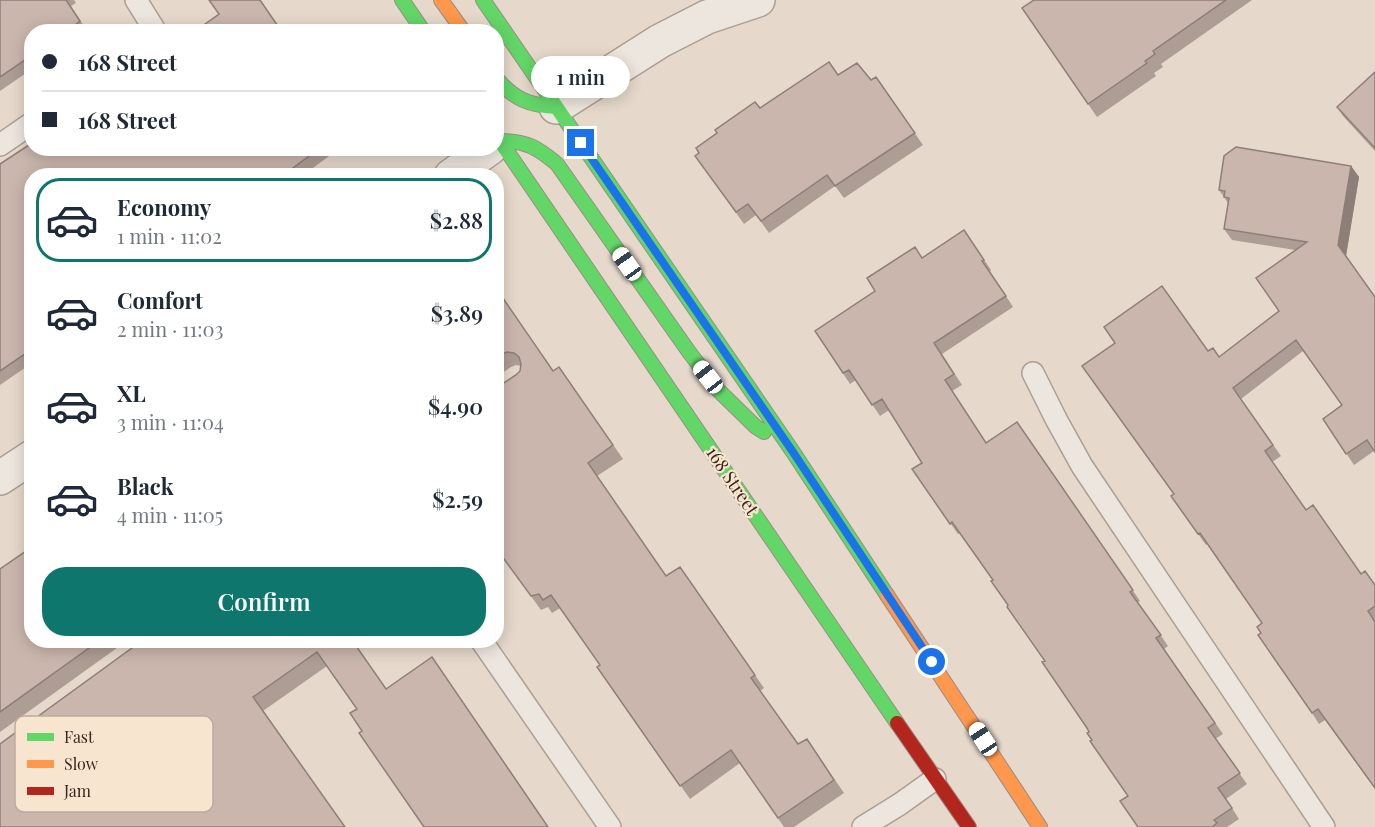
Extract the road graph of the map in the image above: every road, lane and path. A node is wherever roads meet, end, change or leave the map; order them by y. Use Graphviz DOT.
graph roads {
  1 [pos="135,0"];
  2 [pos="402,0"];
  3 [pos="441,0"];
  4 [pos="483,0"];
  5 [pos="758,0"];
  6 [pos="151,24"];
  7 [pos="418,24"];
  8 [pos="458,24"];
  9 [pos="499,24"];
  10 [pos="504,31"];
  11 [pos="504,88"];
  12 [pos="556,107"];
  13 [pos="24,128"];
  14 [pos="504,141"];
  15 [pos="0,145"];
  16 [pos="504,154"];
  17 [pos="477,156"];
  18 [pos="462,168"];
  19 [pos="1033,373"];
  20 [pos="793,452"];
  21 [pos="24,462"];
  22 [pos="0,478"];
  23 [pos="487,648"];
  24 [pos="935,778"];
  25 [pos="610,827"];
  26 [pos="863,827"];
  27 [pos="969,827"];
  28 [pos="1040,827"];
  29 [pos="1324,827"];
  1 -- 6 [label="lane"];
  2 -- 7 [label="main road"];
  3 -- 8 [label="main road"];
  4 -- 9 [label="main road"];
  5 -- 12 [label="street"];
  10 -- 12 [label="main road"];
  11 -- 12 [label="main road"];
  12 -- 20 [label="main road"];
  13 -- 15 [label="lane"];
  14 -- 20 [label="main road"];
  16 -- 24 [label="main road, 168 Street"];
  17 -- 18 [label="street"];
  19 -- 29 [label="lane"];
  20 -- 28 [label="main road"];
  21 -- 22 [label="street"];
  23 -- 25 [label="lane"];
  24 -- 26 [label="lane"];
  24 -- 27 [label="main road, 168 Street"];
}
